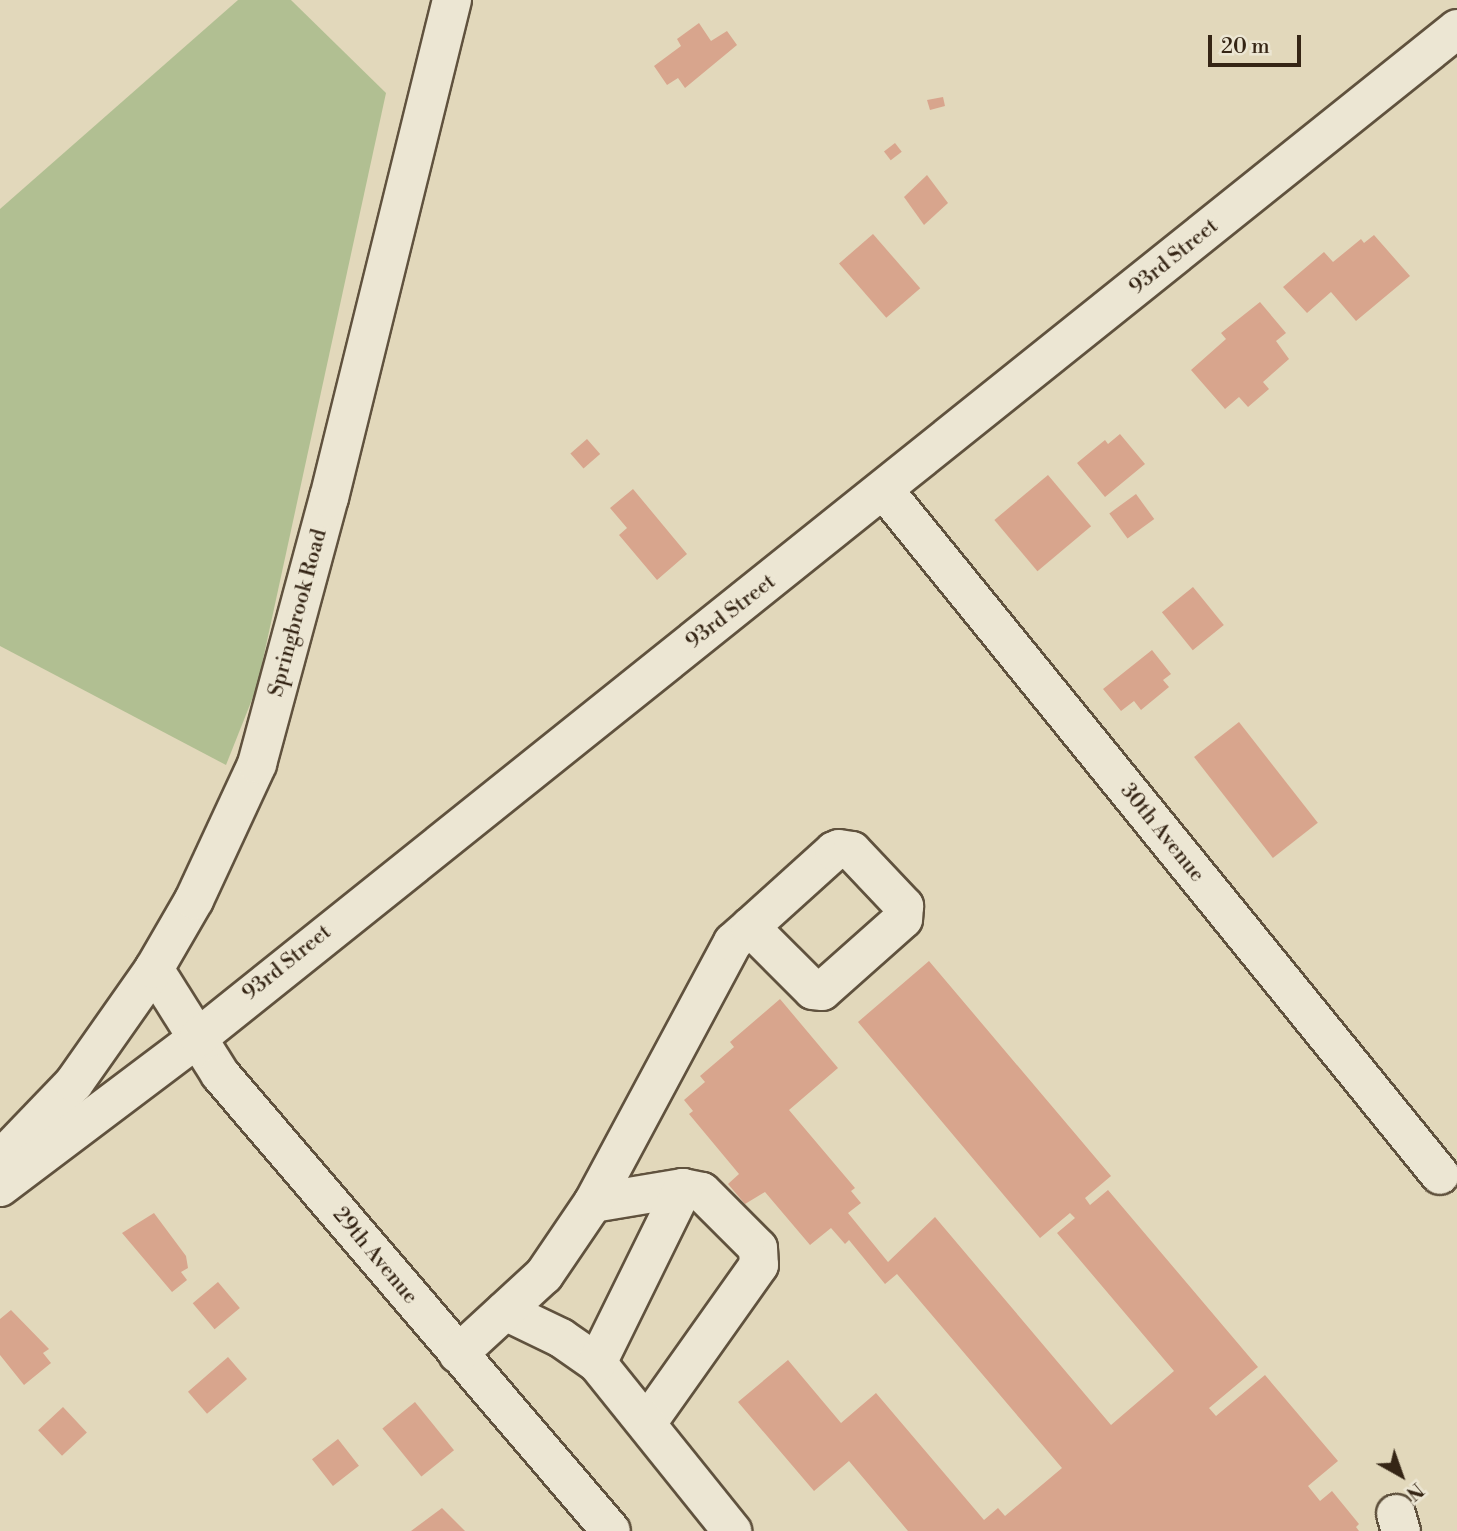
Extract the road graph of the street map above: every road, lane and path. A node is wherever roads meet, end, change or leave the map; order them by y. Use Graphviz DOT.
graph roads {
  1 [pos="452,0"];
  2 [pos="1457,29"];
  3 [pos="884,490"];
  4 [pos="750,927"];
  5 [pos="154,969"];
  6 [pos="199,1037"];
  7 [pos="0,1160"];
  8 [pos="1440,1175"];
  9 [pos="0,1187"];
  10 [pos="683,1188"];
  11 [pos="593,1203"];
  12 [pos="505,1311"];
  13 [pos="458,1354"];
  14 [pos="597,1363"];
  15 [pos="647,1423"];
  16 [pos="611,1531"];
  17 [pos="732,1531"];
  1 -- 5 [label="street, Springbrook Road"];
  2 -- 3 [label="street, 93rd Street"];
  3 -- 6 [label="street, 93rd Street"];
  3 -- 8 [label="street, 30th Avenue"];
  4 -- 11 [label="street"];
  5 -- 6 [label="street, 29th Avenue"];
  5 -- 7 [label="street, Springbrook Road"];
  6 -- 9 [label="street, 93rd Street"];
  6 -- 13 [label="street, 29th Avenue"];
  10 -- 11 [label="street"];
  10 -- 14 [label="street"];
  10 -- 15 [label="street"];
  11 -- 12 [label="street"];
  12 -- 13 [label="street"];
  12 -- 14 [label="street"];
  13 -- 16 [label="street, 29th Avenue"];
  14 -- 15 [label="street"];
  15 -- 17 [label="street"];
}
